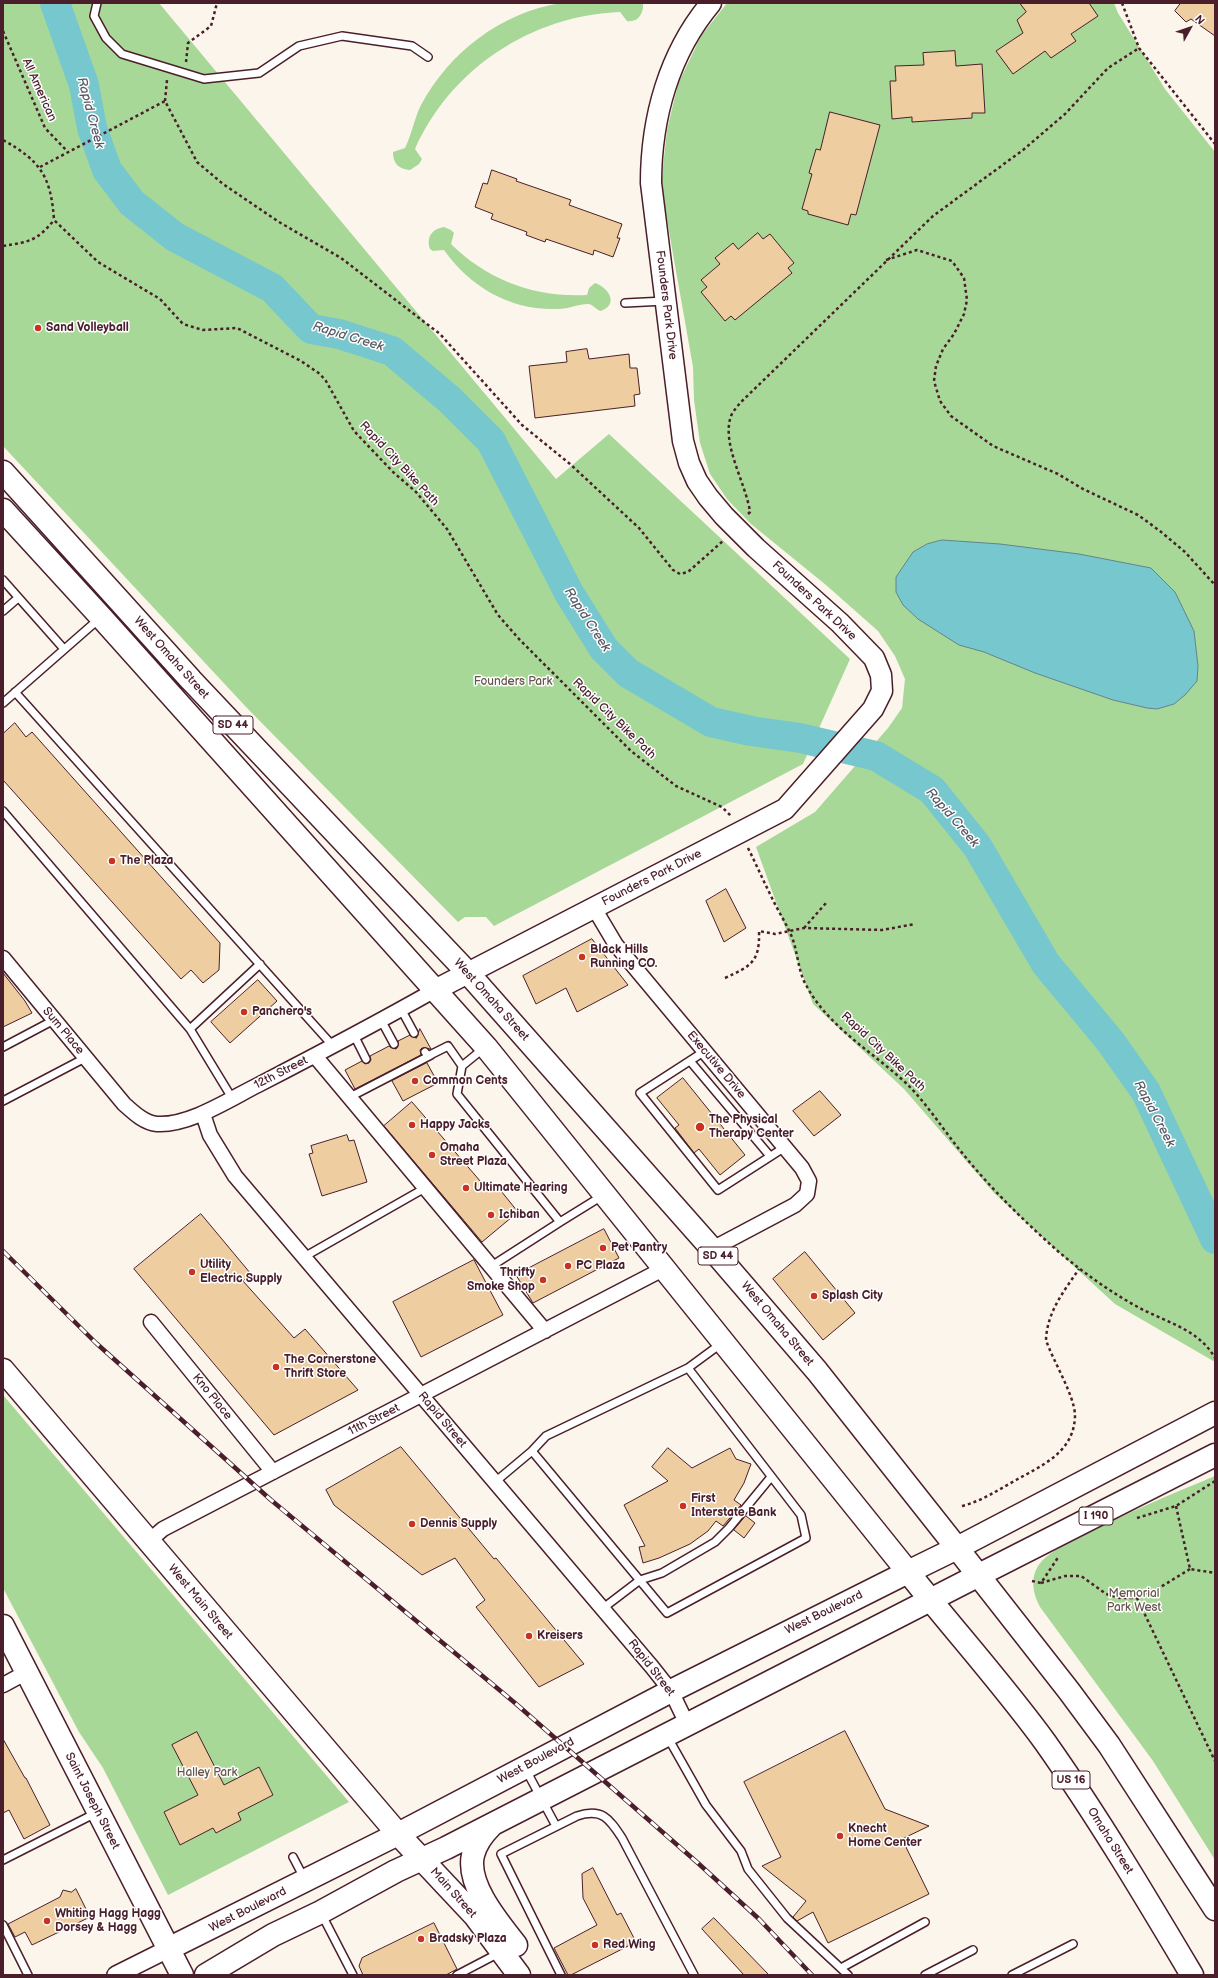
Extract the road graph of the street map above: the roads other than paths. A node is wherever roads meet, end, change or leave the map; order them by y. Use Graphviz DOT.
graph roads {
  1 [pos="97,3"];
  2 [pos="711,3"];
  3 [pos="428,57"];
  4 [pos="665,301"];
  5 [pos="625,303"];
  6 [pos="3,472"];
  7 [pos="3,510"];
  8 [pos="3,580"];
  9 [pos="18,598"];
  10 [pos="3,611"];
  11 [pos="101,617"];
  12 [pos="64,649"];
  13 [pos="15,692"];
  14 [pos="3,702"];
  15 [pos="3,811"];
  16 [pos="594,908"];
  17 [pos="3,958"];
  18 [pos="260,964"];
  19 [pos="468,973"];
  20 [pos="435,990"];
  21 [pos="401,1009"];
  22 [pos="54,1020"];
  23 [pos="380,1020"];
  24 [pos="190,1029"];
  25 [pos="414,1033"];
  26 [pos="354,1035"];
  27 [pos="394,1044"];
  28 [pos="333,1046"];
  29 [pos="3,1047"];
  30 [pos="486,1047"];
  31 [pos="705,1051"];
  32 [pos="315,1056"];
  33 [pos="85,1058"];
  34 [pos="366,1059"];
  35 [pos="690,1061"];
  36 [pos="462,1066"];
  37 [pos="350,1097"];
  38 [pos="232,1098"];
  39 [pos="3,1101"];
  40 [pos="124,1104"];
  41 [pos="202,1114"];
  42 [pos="784,1147"];
  43 [pos="770,1156"];
  44 [pos="425,1188"];
  45 [pos="605,1194"];
  46 [pos="560,1222"];
  47 [pos="712,1249"];
  48 [pos="304,1257"];
  49 [pos="490,1267"];
  50 [pos="665,1268"];
  51 [pos="151,1322"];
  52 [pos="545,1331"];
  53 [pos="723,1342"];
  54 [pos="688,1368"];
  55 [pos="3,1370"];
  56 [pos="421,1395"];
  57 [pos="1215,1413"];
  58 [pos="532,1451"];
  59 [pos="1214,1455"];
  60 [pos="273,1472"];
  61 [pos="771,1477"];
  62 [pos="495,1482"];
  63 [pos="148,1541"];
  64 [pos="957,1548"];
  65 [pos="908,1572"];
  66 [pos="979,1575"];
  67 [pos="640,1580"];
  68 [pos="930,1600"];
  69 [pos="602,1609"];
  70 [pos="3,1626"];
  71 [pos="27,1672"];
  72 [pos="3,1685"];
  73 [pos="671,1691"];
  74 [pos="687,1724"];
  75 [pos="666,1734"];
  76 [pos="524,1767"];
  77 [pos="542,1799"];
  78 [pos="98,1812"];
  79 [pos="492,1824"];
  80 [pos="556,1826"];
  81 [pos="398,1834"];
  82 [pos="293,1857"];
  83 [pos="421,1859"];
  84 [pos="3,1860"];
  85 [pos="305,1880"];
  86 [pos="1215,1909"];
  87 [pos="321,1912"];
  88 [pos="926,1922"];
  89 [pos="3,1925"];
  90 [pos="1073,1944"];
  91 [pos="168,1949"];
  92 [pos="973,1950"];
  93 [pos="503,1952"];
  94 [pos="841,1968"];
  95 [pos="28,1975"];
  96 [pos="116,1975"];
  97 [pos="182,1975"];
  98 [pos="206,1975"];
  99 [pos="353,1975"];
  100 [pos="457,1975"];
  101 [pos="519,1975"];
  102 [pos="525,1975"];
  103 [pos="561,1975"];
  104 [pos="694,1975"];
  105 [pos="848,1975"];
  106 [pos="925,1975"];
  107 [pos="1012,1975"];
  108 [pos="1192,1975"];
  1 -- 3 [label="lane"];
  2 -- 4 [label="main road, Founders Park Drive"];
  4 -- 5 [label="lane"];
  4 -- 16 [label="main road, Founders Park Drive"];
  6 -- 19 [label="main road, West Omaha Street / SD 44"];
  7 -- 11 [label="main road, West Omaha Street / SD 44"];
  8 -- 9 [label="lane"];
  9 -- 10 [label="lane"];
  9 -- 12 [label="lane"];
  11 -- 12 [label="lane"];
  11 -- 20 [label="main road, West Omaha Street / SD 44"];
  12 -- 13 [label="lane"];
  13 -- 14 [label="lane"];
  13 -- 18 [label="lane"];
  15 -- 24 [label="lane"];
  16 -- 19 [label="main road, Founders Park Drive"];
  16 -- 31 [label="street, Executive Drive"];
  17 -- 22 [label="street, Sum Place"];
  18 -- 24 [label="lane"];
  18 -- 28 [label="lane"];
  19 -- 20 [label="main road, Founders Park Drive"];
  19 -- 47 [label="main road, West Omaha Street / SD 44"];
  20 -- 21 [label="street, 12th Street"];
  20 -- 30 [label="main road, West Omaha Street / SD 44"];
  21 -- 23 [label="street, 12th Street"];
  21 -- 25 [label="lane"];
  22 -- 29 [label="lane"];
  22 -- 33 [label="street, Sum Place"];
  23 -- 26 [label="street, 12th Street"];
  23 -- 27 [label="lane"];
  24 -- 38 [label="lane"];
  26 -- 28 [label="street, 12th Street"];
  26 -- 34 [label="lane"];
  28 -- 32 [label="street, 12th Street"];
  30 -- 36 [label="lane"];
  30 -- 45 [label="main road, West Omaha Street / SD 44"];
  31 -- 35 [label="lane"];
  31 -- 42 [label="street, Executive Drive"];
  32 -- 37 [label="street"];
  32 -- 38 [label="street, 12th Street"];
  33 -- 39 [label="lane"];
  33 -- 40 [label="street, Sum Place"];
  35 -- 43 [label="lane"];
  35 -- 43 [label="lane"];
  36 -- 37 [label="lane"];
  36 -- 46 [label="lane"];
  37 -- 44 [label="street"];
  38 -- 41 [label="street, 12th Street"];
  40 -- 41 [label="street, 12th Street"];
  41 -- 48 [label="street, Rapid Street"];
  42 -- 43 [label="lane"];
  42 -- 47 [label="street, Executive Drive"];
  44 -- 48 [label="lane"];
  44 -- 49 [label="street"];
  45 -- 46 [label="lane"];
  45 -- 50 [label="main road, West Omaha Street / SD 44"];
  46 -- 49 [label="lane"];
  47 -- 64 [label="main road, West Omaha Street / SD 44"];
  48 -- 56 [label="street, Rapid Street"];
  49 -- 52 [label="street"];
  50 -- 52 [label="street, 11th Street"];
  50 -- 53 [label="main road, West Omaha Street / SD 44"];
  51 -- 60 [label="street, Kno Place"];
  52 -- 56 [label="street, 11th Street"];
  53 -- 54 [label="lane"];
  53 -- 65 [label="main road, West Omaha Street / SD 44"];
  54 -- 58 [label="lane"];
  54 -- 61 [label="lane"];
  55 -- 63 [label="main road, West Main Street"];
  56 -- 60 [label="street, 11th Street"];
  56 -- 62 [label="street, Rapid Street"];
  57 -- 64 [label="main road, West Boulevard"];
  58 -- 62 [label="lane"];
  58 -- 67 [label="lane"];
  59 -- 66 [label="main road, I 190"];
  60 -- 63 [label="street, 11th Street"];
  61 -- 67 [label="lane"];
  61 -- 67 [label="lane"];
  62 -- 69 [label="street, Rapid Street"];
  63 -- 81 [label="main road, West Main Street"];
  64 -- 65 [label="main road, West Boulevard"];
  64 -- 66 [label="main road, SD 44"];
  65 -- 68 [label="main road, West Omaha Street / SD 44"];
  65 -- 73 [label="main road, West Boulevard"];
  66 -- 68 [label="main road"];
  66 -- 86 [label="main road"];
  67 -- 69 [label="lane"];
  68 -- 74 [label="main road"];
  68 -- 108 [label="main road, Omaha Street / US 16"];
  69 -- 73 [label="street, Rapid Street"];
  70 -- 71 [label="main road, Saint Joseph Street"];
  71 -- 72 [label="street"];
  71 -- 78 [label="main road, Saint Joseph Street"];
  73 -- 74 [label="street, Rapid Street"];
  73 -- 76 [label="main road, West Boulevard"];
  74 -- 75 [label="main road"];
  75 -- 77 [label="main road"];
  75 -- 94 [label="lane"];
  76 -- 77 [label="lane"];
  76 -- 81 [label="main road, West Boulevard"];
  77 -- 79 [label="main road"];
  77 -- 80 [label="lane"];
  78 -- 84 [label="lane"];
  78 -- 91 [label="main road, Saint Joseph Street"];
  79 -- 83 [label="main road"];
  79 -- 102 [label="main road"];
  80 -- 103 [label="lane"];
  80 -- 104 [label="lane"];
  81 -- 83 [label="main road, Main Street"];
  81 -- 85 [label="main road, West Boulevard"];
  82 -- 85 [label="lane"];
  83 -- 87 [label="main road"];
  83 -- 93 [label="main road, Main Street"];
  85 -- 91 [label="main road, West Boulevard"];
  87 -- 98 [label="main road"];
  87 -- 99 [label="lane"];
  88 -- 94 [label="lane"];
  89 -- 95 [label="lane"];
  90 -- 107 [label="lane"];
  91 -- 96 [label="street, West Boulevard"];
  91 -- 97 [label="main road, Saint Joseph Street"];
  92 -- 106 [label="lane"];
  93 -- 100 [label="lane"];
  93 -- 101 [label="main road, Main Street"];
  94 -- 105 [label="lane"];
}
